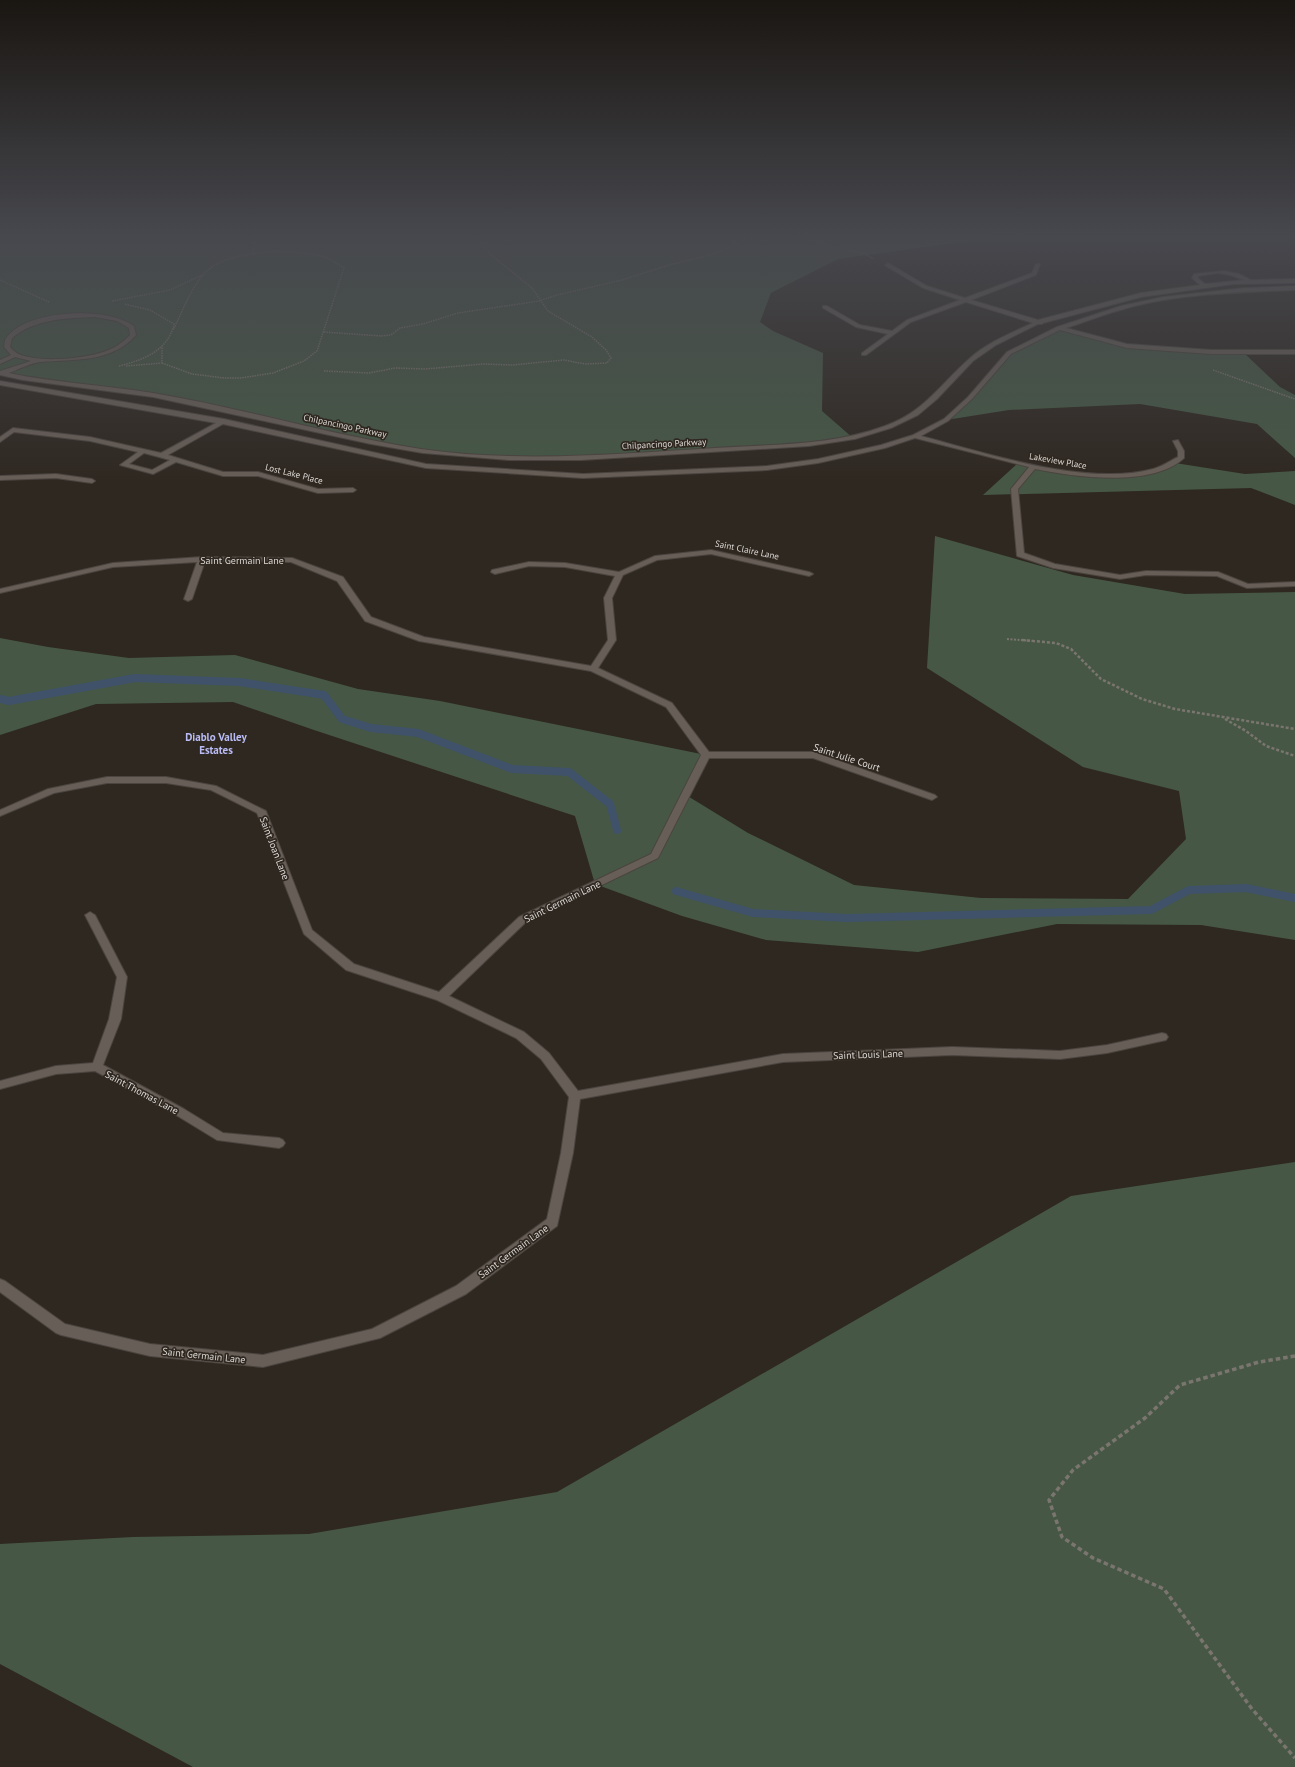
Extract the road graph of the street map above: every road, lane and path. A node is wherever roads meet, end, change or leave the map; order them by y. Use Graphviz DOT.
graph roads {
  1 [pos="66,317"];
  2 [pos="110,317"];
  3 [pos="180,317"];
  4 [pos="329,317"];
  5 [pos="444,317"];
  6 [pos="558,317"];
  7 [pos="843,317"];
  8 [pos="918,317"];
  9 [pos="1023,317"];
  10 [pos="1055,317"];
  11 [pos="1093,317"];
  12 [pos="1038,322"];
  13 [pos="1060,328"];
  14 [pos="173,330"];
  15 [pos="324,332"];
  16 [pos="894,333"];
  17 [pos="162,346"];
  18 [pos="1295,352"];
  19 [pos="864,354"];
  20 [pos="15,355"];
  21 [pos="47,361"];
  22 [pos="0,362"];
  23 [pos="162,363"];
  24 [pos="118,366"];
  25 [pos="324,371"];
  26 [pos="1,374"];
  27 [pos="0,383"];
  28 [pos="240,413"];
  29 [pos="223,422"];
  30 [pos="915,436"];
  31 [pos="0,440"];
  32 [pos="1176,441"];
  33 [pos="143,451"];
  34 [pos="162,455"];
  35 [pos="174,460"];
  36 [pos="1034,466"];
  37 [pos="0,478"];
  38 [pos="92,481"];
  39 [pos="353,490"];
  40 [pos="202,559"];
  41 [pos="495,572"];
  42 [pos="620,574"];
  43 [pos="809,574"];
  44 [pos="1295,584"];
  45 [pos="0,591"];
  46 [pos="188,599"];
  47 [pos="1007,639"];
  48 [pos="593,668"];
  49 [pos="1223,718"];
  50 [pos="1295,729"];
  51 [pos="706,755"];
  52 [pos="1295,756"];
  53 [pos="932,797"];
  54 [pos="0,813"];
  55 [pos="90,915"];
  56 [pos="441,997"];
  57 [pos="1162,1036"];
  58 [pos="97,1068"];
  59 [pos="0,1085"];
  60 [pos="575,1096"];
  61 [pos="279,1143"];
  62 [pos="0,1285"];
  63 [pos="1295,1356"];
  64 [pos="1295,1758"];
  1 -- 20 [label="street"];
  2 -- 21 [label="street"];
  3 -- 14 [label="path"];
  4 -- 15 [label="path"];
  5 -- 15 [label="path"];
  6 -- 25 [label="path"];
  7 -- 16 [label="street"];
  8 -- 16 [label="street"];
  9 -- 12 [label="street"];
  10 -- 12 [label="street, Chilpancingo Parkway"];
  11 -- 13 [label="street"];
  12 -- 13 [label="street"];
  12 -- 28 [label="street, Chilpancingo Parkway"];
  13 -- 18 [label="street"];
  13 -- 30 [label="street"];
  15 -- 23 [label="path"];
  16 -- 19 [label="street"];
  17 -- 23 [label="path"];
  20 -- 21 [label="street"];
  20 -- 22 [label="street"];
  21 -- 26 [label="street"];
  23 -- 24 [label="path"];
  26 -- 28 [label="street, Chilpancingo Parkway"];
  27 -- 29 [label="street"];
  28 -- 29 [label="street"];
  29 -- 30 [label="street"];
  29 -- 34 [label="street"];
  30 -- 36 [label="street, Lakeview Place"];
  31 -- 33 [label="street, Lost Lake Place"];
  32 -- 36 [label="street, Lakeview Place"];
  33 -- 34 [label="street, Lost Lake Place"];
  33 -- 35 [label="street"];
  34 -- 35 [label="street, Lost Lake Place"];
  35 -- 39 [label="street, Lost Lake Place"];
  36 -- 44 [label="street"];
  37 -- 38 [label="street"];
  40 -- 45 [label="street, Saint Germain Lane"];
  40 -- 46 [label="street"];
  40 -- 48 [label="street, Saint Germain Lane"];
  41 -- 42 [label="street"];
  42 -- 43 [label="street, Saint Claire Lane"];
  42 -- 48 [label="street"];
  47 -- 49 [label="path"];
  48 -- 51 [label="street, Saint Germain Lane"];
  49 -- 50 [label="path"];
  49 -- 52 [label="path"];
  51 -- 53 [label="street, Saint Julie Court"];
  51 -- 56 [label="street, Saint Germain Lane"];
  54 -- 56 [label="street, Saint Joan Lane"];
  55 -- 58 [label="street"];
  56 -- 60 [label="street"];
  57 -- 60 [label="street, Saint Louis Lane"];
  58 -- 59 [label="street, Saint Thomas Lane"];
  58 -- 61 [label="street, Saint Thomas Lane"];
  60 -- 62 [label="street, Saint Germain Lane"];
  63 -- 64 [label="path"];
}
